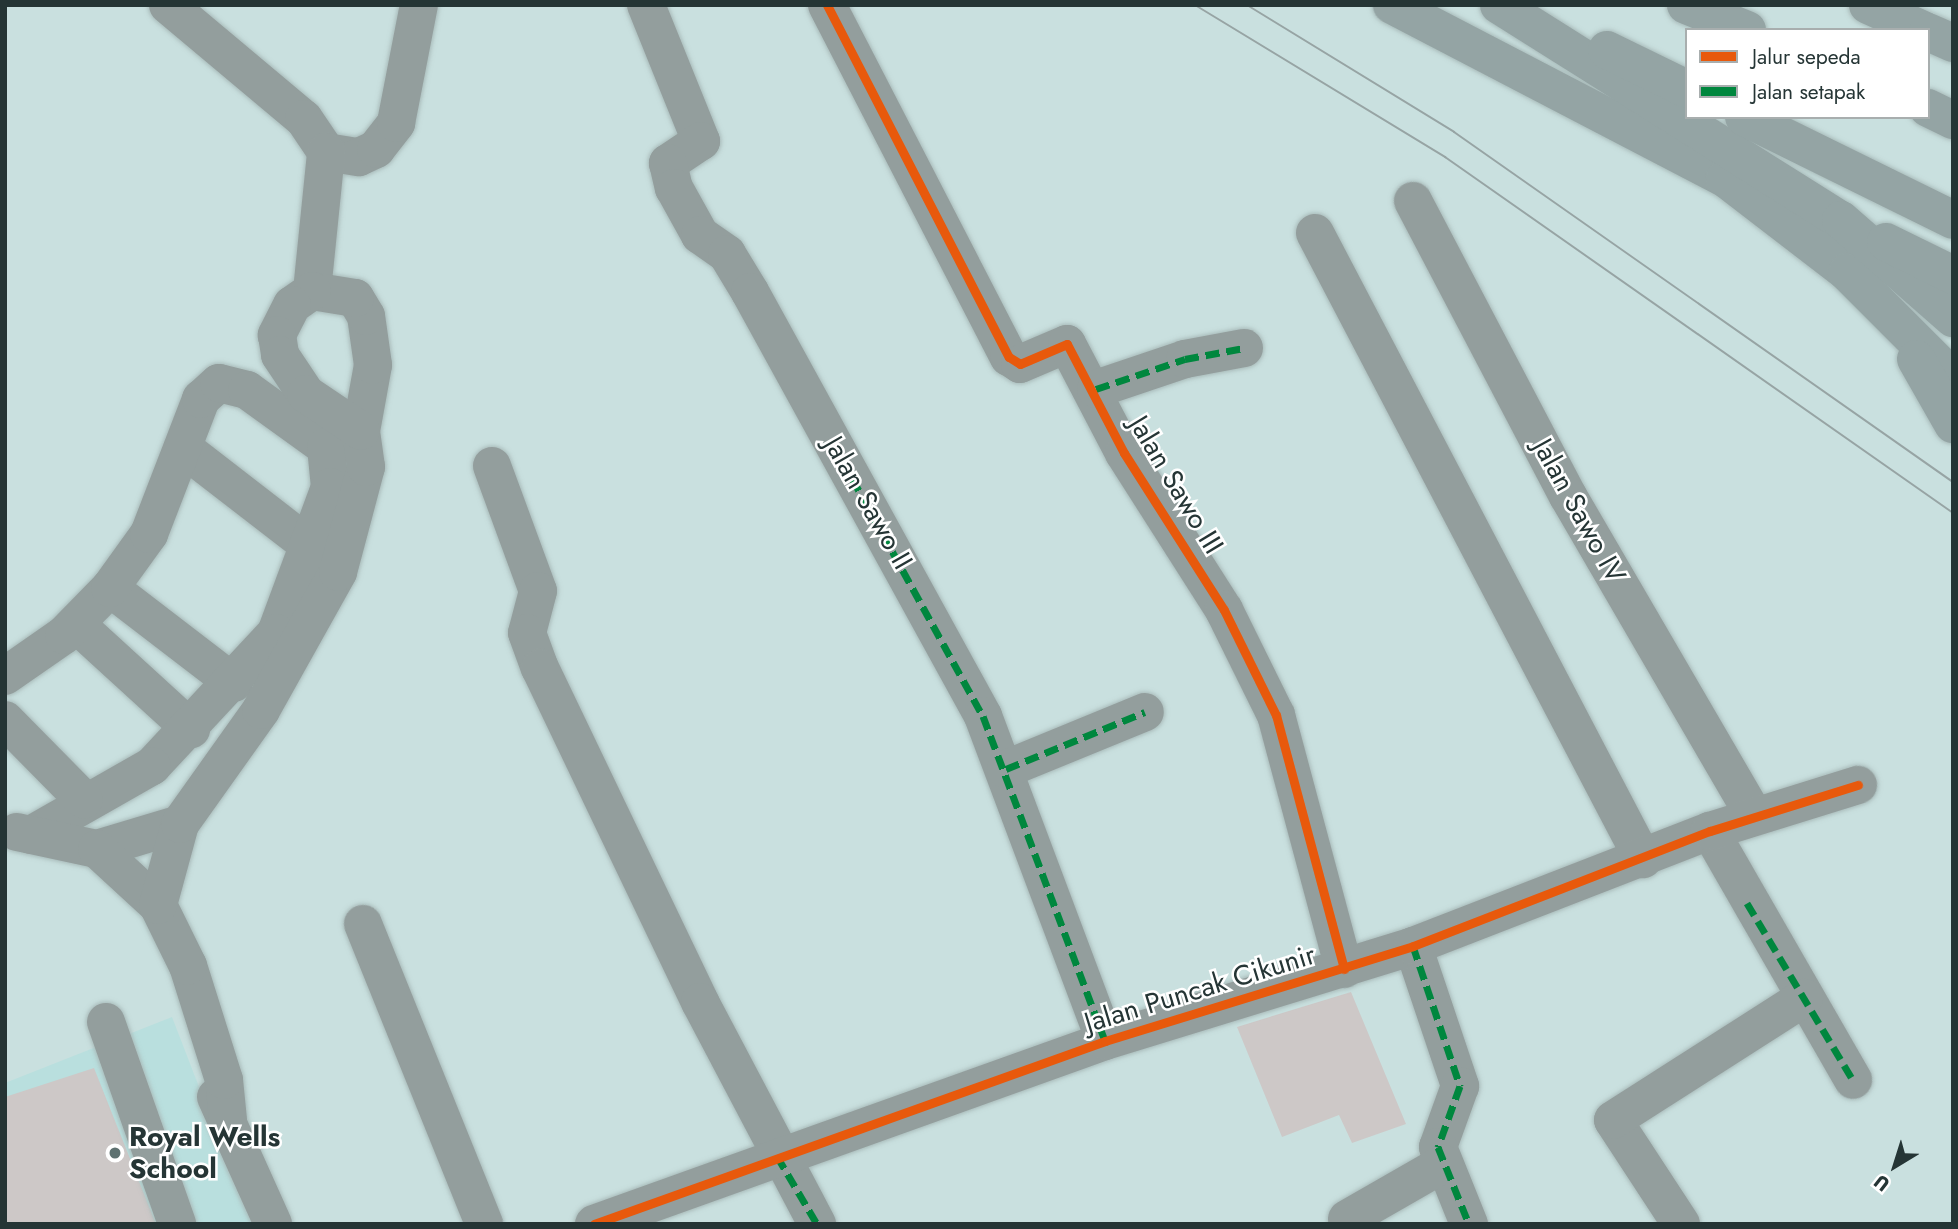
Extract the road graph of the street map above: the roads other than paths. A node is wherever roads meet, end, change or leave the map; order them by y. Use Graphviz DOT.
graph roads {
  1 [pos="168,5"];
  2 [pos="419,5"];
  3 [pos="646,5"];
  4 [pos="827,5"];
  5 [pos="1392,5"];
  6 [pos="1499,5"];
  7 [pos="1514,5"];
  8 [pos="1686,5"];
  9 [pos="1868,5"];
  10 [pos="1742,28"];
  11 [pos="1919,28"];
  12 [pos="1930,33"];
  13 [pos="1953,43"];
  14 [pos="1685,88"];
  15 [pos="1930,109"];
  16 [pos="1748,119"];
  17 [pos="1953,120"];
  18 [pos="342,154"];
  19 [pos="1413,201"];
  20 [pos="1841,220"];
  21 [pos="1953,220"];
  22 [pos="1315,233"];
  23 [pos="1847,272"];
  24 [pos="1953,275"];
  25 [pos="321,290"];
  26 [pos="1953,318"];
  27 [pos="1244,348"];
  28 [pos="1953,378"];
  29 [pos="1096,388"];
  30 [pos="1953,424"];
  31 [pos="361,431"];
  32 [pos="183,448"];
  33 [pos="492,466"];
  34 [pos="310,547"];
  35 [pos="110,588"];
  36 [pos="76,624"];
  37 [pos="5,676"];
  38 [pos="234,683"];
  39 [pos="1144,712"];
  40 [pos="5,720"];
  41 [pos="191,729"];
  42 [pos="1006,769"];
  43 [pos="1858,785"];
  44 [pos="84,800"];
  45 [pos="1754,816"];
  46 [pos="180,824"];
  47 [pos="1710,831"];
  48 [pos="18,832"];
  49 [pos="97,849"];
  50 [pos="1643,859"];
  51 [pos="165,921"];
  52 [pos="363,924"];
  53 [pos="1413,946"];
  54 [pos="1344,969"];
  55 [pos="1804,998"];
  56 [pos="106,1022"];
  57 [pos="1105,1041"];
  58 [pos="1853,1080"];
  59 [pos="777,1156"];
  60 [pos="1443,1164"];
  61 [pos="1347,1219"];
  62 [pos="177,1224"];
  63 [pos="273,1224"];
  64 [pos="484,1224"];
  65 [pos="594,1224"];
  66 [pos="817,1224"];
  67 [pos="1469,1224"];
  68 [pos="1681,1224"];
  1 -- 18 [label="street"];
  2 -- 18 [label="street"];
  3 -- 42 [label="street, Jalan Sawo II"];
  4 -- 29 [label="street, Jalan Sawo III"];
  5 -- 23 [label="highway"];
  6 -- 20 [label="highway"];
  7 -- 14 [label="highway"];
  8 -- 10 [label="highway"];
  9 -- 11 [label="highway"];
  12 -- 13 [label="highway"];
  15 -- 17 [label="highway"];
  16 -- 21 [label="highway"];
  18 -- 25 [label="street"];
  19 -- 45 [label="street, Jalan Sawo IV"];
  20 -- 24 [label="highway"];
  20 -- 26 [label="highway"];
  22 -- 50 [label="street"];
  23 -- 28 [label="highway"];
  23 -- 30 [label="highway"];
  25 -- 31 [label="street"];
  25 -- 31 [label="street"];
  27 -- 29 [label="street"];
  29 -- 54 [label="street, Jalan Sawo III"];
  31 -- 46 [label="street"];
  32 -- 34 [label="street"];
  32 -- 34 [label="street"];
  32 -- 35 [label="street"];
  33 -- 59 [label="street"];
  34 -- 38 [label="street"];
  35 -- 36 [label="street"];
  35 -- 38 [label="street"];
  36 -- 37 [label="street"];
  36 -- 41 [label="street"];
  38 -- 41 [label="street"];
  39 -- 42 [label="street"];
  40 -- 44 [label="street"];
  41 -- 44 [label="street"];
  42 -- 57 [label="street, Jalan Sawo II"];
  43 -- 45 [label="street, Jalan Puncak Cikunir"];
  44 -- 48 [label="street"];
  45 -- 47 [label="street, Jalan Puncak Cikunir"];
  46 -- 49 [label="street"];
  46 -- 51 [label="street"];
  47 -- 50 [label="street, Jalan Puncak Cikunir"];
  47 -- 55 [label="street"];
  48 -- 49 [label="street"];
  49 -- 51 [label="street"];
  50 -- 53 [label="street, Jalan Puncak Cikunir"];
  51 -- 63 [label="street"];
  52 -- 64 [label="street"];
  53 -- 54 [label="street, Jalan Puncak Cikunir"];
  53 -- 60 [label="street"];
  54 -- 57 [label="street, Jalan Puncak Cikunir"];
  55 -- 58 [label="street"];
  55 -- 68 [label="street"];
  56 -- 62 [label="street"];
  57 -- 59 [label="street, Jalan Puncak Cikunir"];
  59 -- 65 [label="street, Jalan Puncak Cikunir"];
  59 -- 66 [label="street"];
  60 -- 61 [label="street"];
  60 -- 67 [label="street"];
}
